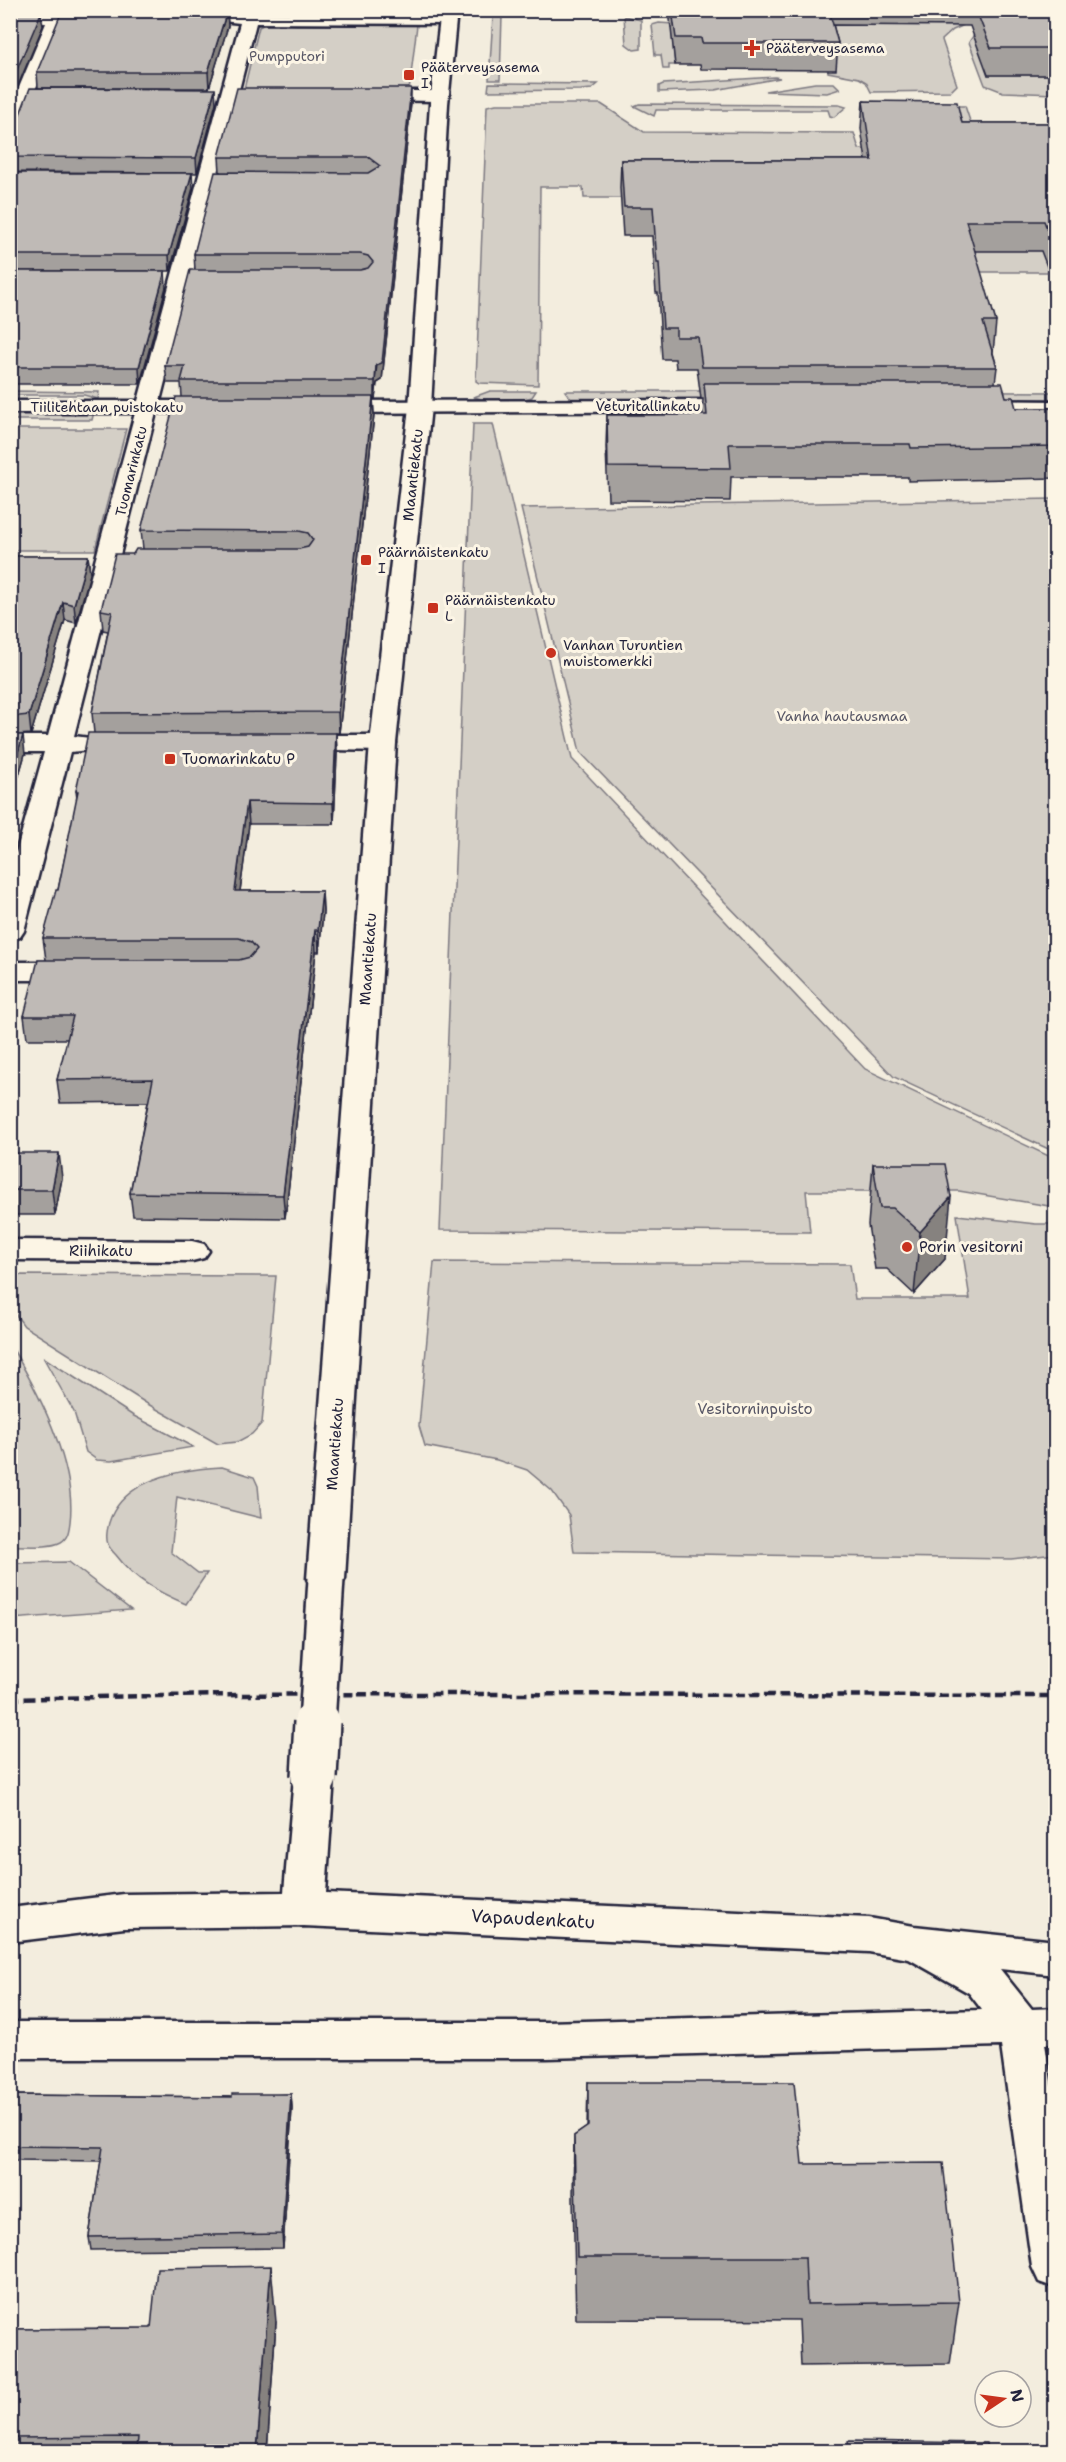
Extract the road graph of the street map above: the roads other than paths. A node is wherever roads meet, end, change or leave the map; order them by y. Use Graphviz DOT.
graph roads {
  1 [pos="59,14"];
  2 [pos="250,14"];
  3 [pos="449,15"];
  4 [pos="10,18"];
  5 [pos="115,18"];
  6 [pos="208,18"];
  7 [pos="17,95"];
  8 [pos="94,95"];
  9 [pos="345,95"];
  10 [pos="440,96"];
  11 [pos="10,128"];
  12 [pos="183,180"];
  13 [pos="206,180"];
  14 [pos="230,180"];
  15 [pos="158,279"];
  16 [pos="180,279"];
  17 [pos="203,279"];
  18 [pos="772,406"];
  19 [pos="949,406"];
  20 [pos="10,407"];
  21 [pos="147,407"];
  22 [pos="242,407"];
  23 [pos="302,407"];
  24 [pos="420,407"];
  25 [pos="1056,407"];
  26 [pos="270,743"];
  27 [pos="384,743"];
  28 [pos="10,744"];
  29 [pos="60,744"];
  30 [pos="107,744"];
  31 [pos="10,931"];
  32 [pos="10,971"];
  33 [pos="103,971"];
  34 [pos="10,1250"];
  35 [pos="192,1251"];
  36 [pos="304,1909"];
  37 [pos="10,1926"];
  38 [pos="914,1943"];
  39 [pos="1056,1958"];
  40 [pos="1038,2026"];
  41 [pos="10,2040"];
  42 [pos="1056,2267"];
  1 -- 4 [label="street"];
  1 -- 5 [label="street"];
  1 -- 7 [label="street"];
  2 -- 3 [label="street"];
  2 -- 6 [label="street"];
  2 -- 13 [label="street, Tuomarinkatu"];
  3 -- 10 [label="street, Maantiekatu"];
  7 -- 8 [label="street"];
  7 -- 11 [label="street"];
  9 -- 10 [label="street"];
  10 -- 24 [label="street, Maantiekatu"];
  12 -- 13 [label="street"];
  13 -- 14 [label="street"];
  13 -- 16 [label="street, Tuomarinkatu"];
  15 -- 16 [label="street"];
  16 -- 17 [label="street"];
  16 -- 21 [label="street, Tuomarinkatu"];
  18 -- 24 [label="street, Veturitallinkatu"];
  19 -- 25 [label="street"];
  20 -- 21 [label="street, Tiilitehtaan puistokatu"];
  21 -- 22 [label="street, Tiilitehtaan puistokatu"];
  21 -- 29 [label="street, Tuomarinkatu"];
  23 -- 24 [label="street"];
  24 -- 27 [label="street, Maantiekatu"];
  26 -- 27 [label="street"];
  27 -- 36 [label="street, Maantiekatu, bridge"];
  28 -- 29 [label="street"];
  29 -- 30 [label="street"];
  29 -- 31 [label="street, Tuomarinkatu"];
  32 -- 33 [label="street"];
  34 -- 35 [label="street, Riihikatu"];
  36 -- 37 [label="street, Vapaudenkatu"];
  36 -- 38 [label="street, Vapaudenkatu"];
  38 -- 39 [label="street, Vapaudenkatu"];
  38 -- 40 [label="street"];
  40 -- 41 [label="street"];
  40 -- 42 [label="street"];
}
